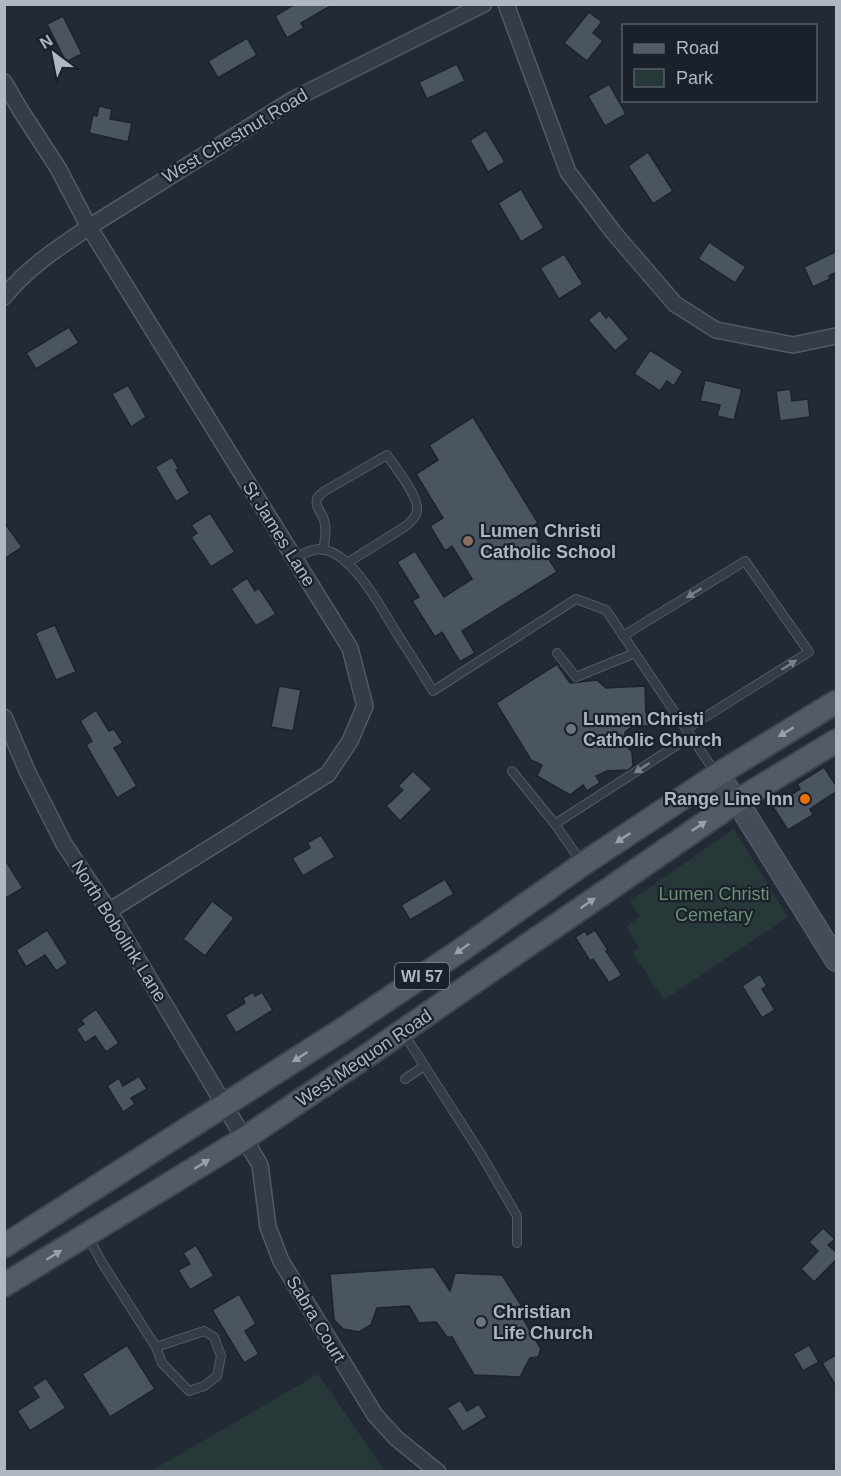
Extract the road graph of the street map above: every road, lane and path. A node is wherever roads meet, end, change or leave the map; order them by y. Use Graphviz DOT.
graph roads {
  1 [pos="484,4"];
  2 [pos="506,4"];
  3 [pos="4,82"];
  4 [pos="89,227"];
  5 [pos="4,297"];
  6 [pos="837,336"];
  7 [pos="324,550"];
  8 [pos="294,557"];
  9 [pos="347,563"];
  10 [pos="623,636"];
  11 [pos="557,653"];
  12 [pos="635,653"];
  13 [pos="837,702"];
  14 [pos="4,717"];
  15 [pos="688,732"];
  16 [pos="837,741"];
  17 [pos="512,771"];
  18 [pos="717,775"];
  19 [pos="736,801"];
  20 [pos="555,824"];
  21 [pos="583,864"];
  22 [pos="109,911"];
  23 [pos="837,960"];
  24 [pos="402,1032"];
  25 [pos="424,1066"];
  26 [pos="405,1079"];
  27 [pos="225,1105"];
  28 [pos="245,1138"];
  29 [pos="87,1235"];
  30 [pos="517,1243"];
  31 [pos="4,1246"];
  32 [pos="4,1286"];
  33 [pos="156,1347"];
  34 [pos="438,1472"];
  1 -- 4 [label="street, West Chestnut Road"];
  2 -- 6 [label="street"];
  3 -- 4 [label="street, St James Lane"];
  4 -- 5 [label="street, West Chestnut Road"];
  4 -- 8 [label="street, St James Lane"];
  7 -- 8 [label="lane"];
  7 -- 9 [label="lane"];
  7 -- 9 [label="lane"];
  8 -- 22 [label="street, St James Lane"];
  9 -- 10 [label="lane"];
  10 -- 12 [label="lane"];
  15 -- 10 [label="lane, one-way"];
  11 -- 12 [label="lane"];
  12 -- 15 [label="lane"];
  13 -- 18 [label="main road, West Mequon Road / WI 57, one-way"];
  14 -- 22 [label="street, North Bobolink Lane"];
  15 -- 18 [label="lane"];
  15 -- 20 [label="lane, one-way"];
  16 -- 19 [label="main road, West Mequon Road / WI 57"];
  17 -- 20 [label="lane"];
  18 -- 19 [label="street"];
  18 -- 21 [label="main road, West Mequon Road / WI 57, one-way"];
  19 -- 23 [label="street"];
  24 -- 19 [label="main road, West Mequon Road / WI 57, one-way"];
  20 -- 21 [label="lane"];
  21 -- 27 [label="main road, West Mequon Road / WI 57, one-way"];
  22 -- 27 [label="street, North Bobolink Lane"];
  24 -- 25 [label="lane"];
  24 -- 28 [label="main road, West Mequon Road / WI 57"];
  25 -- 26 [label="lane"];
  25 -- 30 [label="lane"];
  27 -- 28 [label="street, North Bobolink Lane"];
  27 -- 31 [label="main road, West Mequon Road / WI 57"];
  29 -- 28 [label="main road, West Mequon Road / WI 57, one-way"];
  28 -- 34 [label="street, Sabra Court"];
  32 -- 29 [label="main road, West Mequon Road / WI 57, one-way"];
  29 -- 33 [label="lane"];
  33 -- 33 [label="lane"];
}
